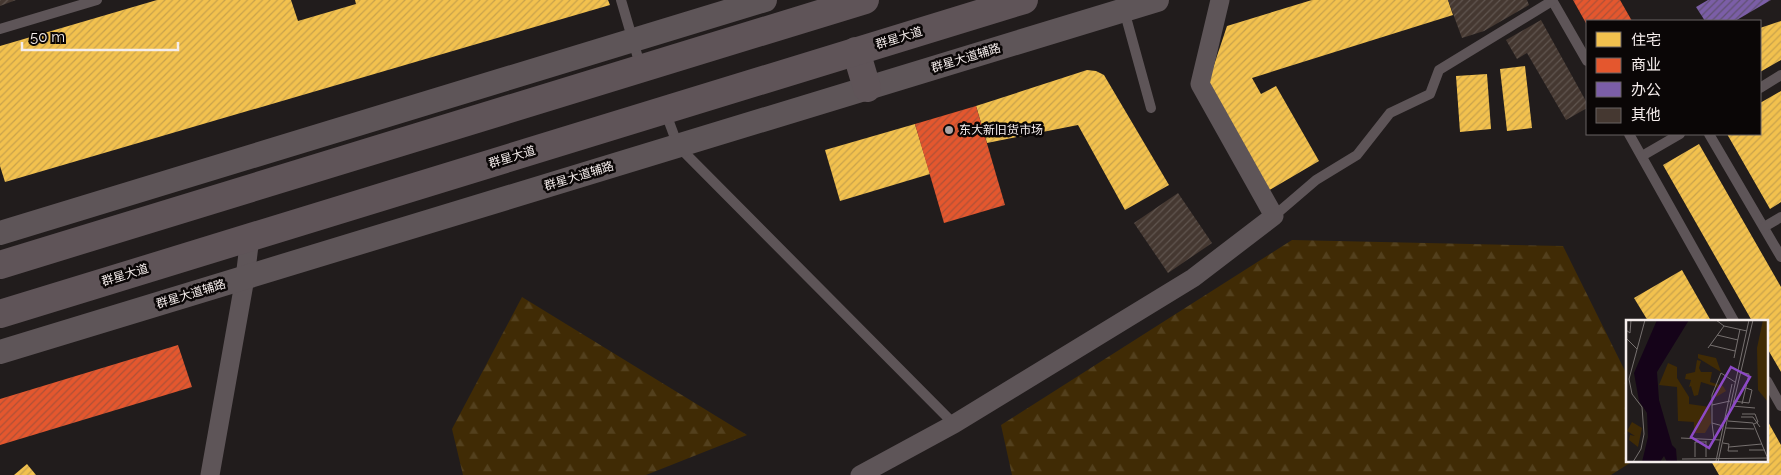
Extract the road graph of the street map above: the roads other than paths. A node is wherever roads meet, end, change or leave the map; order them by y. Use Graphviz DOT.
graph roads {
  1 [pos="97,0"];
  2 [pos="621,0"];
  3 [pos="866,0"];
  4 [pos="1024,0"];
  5 [pos="1157,0"];
  6 [pos="1220,0"];
  7 [pos="1552,0"];
  8 [pos="1124,10"];
  9 [pos="750,14"];
  10 [pos="0,29"];
  11 [pos="633,40"];
  12 [pos="856,51"];
  13 [pos="1586,59"];
  14 [pos="642,68"];
  15 [pos="1781,75"];
  16 [pos="1761,87"];
  17 [pos="867,88"];
  18 [pos="1152,108"];
  19 [pos="665,110"];
  20 [pos="1631,135"];
  21 [pos="1678,135"];
  22 [pos="1710,135"];
  23 [pos="678,146"];
  24 [pos="1642,156"];
  25 [pos="1274,216"];
  26 [pos="1781,217"];
  27 [pos="1764,227"];
  28 [pos="250,237"];
  29 [pos="3,245"];
  30 [pos="1781,257"];
  31 [pos="245,278"];
  32 [pos="0,314"];
  33 [pos="1733,320"];
  34 [pos="0,352"];
  35 [pos="1768,383"];
  36 [pos="1781,406"];
  37 [pos="954,424"];
  38 [pos="210,475"];
  39 [pos="860,475"];
  1 -- 10 [label="lane"];
  2 -- 11 [label="lane"];
  3 -- 9 [label="highway"];
  4 -- 12 [label="highway, 群星大道"];
  5 -- 8 [label="street, 群星大道辅路"];
  6 -- 25 [label="street"];
  7 -- 13 [label="lane"];
  7 -- 25 [label="lane"];
  8 -- 17 [label="street, 群星大道辅路"];
  8 -- 18 [label="lane"];
  9 -- 11 [label="street"];
  9 -- 14 [label="highway"];
  11 -- 14 [label="lane"];
  11 -- 29 [label="street"];
  12 -- 17 [label="highway"];
  12 -- 19 [label="highway, 群星大道"];
  14 -- 29 [label="highway"];
  15 -- 16 [label="lane"];
  17 -- 23 [label="street, 群星大道辅路"];
  19 -- 23 [label="lane"];
  19 -- 28 [label="highway, 群星大道"];
  20 -- 24 [label="lane"];
  21 -- 24 [label="lane"];
  22 -- 27 [label="lane"];
  23 -- 31 [label="street, 群星大道辅路"];
  23 -- 37 [label="lane"];
  24 -- 33 [label="lane"];
  25 -- 37 [label="street"];
  26 -- 27 [label="lane"];
  27 -- 30 [label="lane"];
  28 -- 31 [label="street"];
  28 -- 32 [label="highway, 群星大道"];
  31 -- 34 [label="street, 群星大道辅路"];
  31 -- 38 [label="street"];
  35 -- 36 [label="lane"];
  37 -- 39 [label="street"];
}
